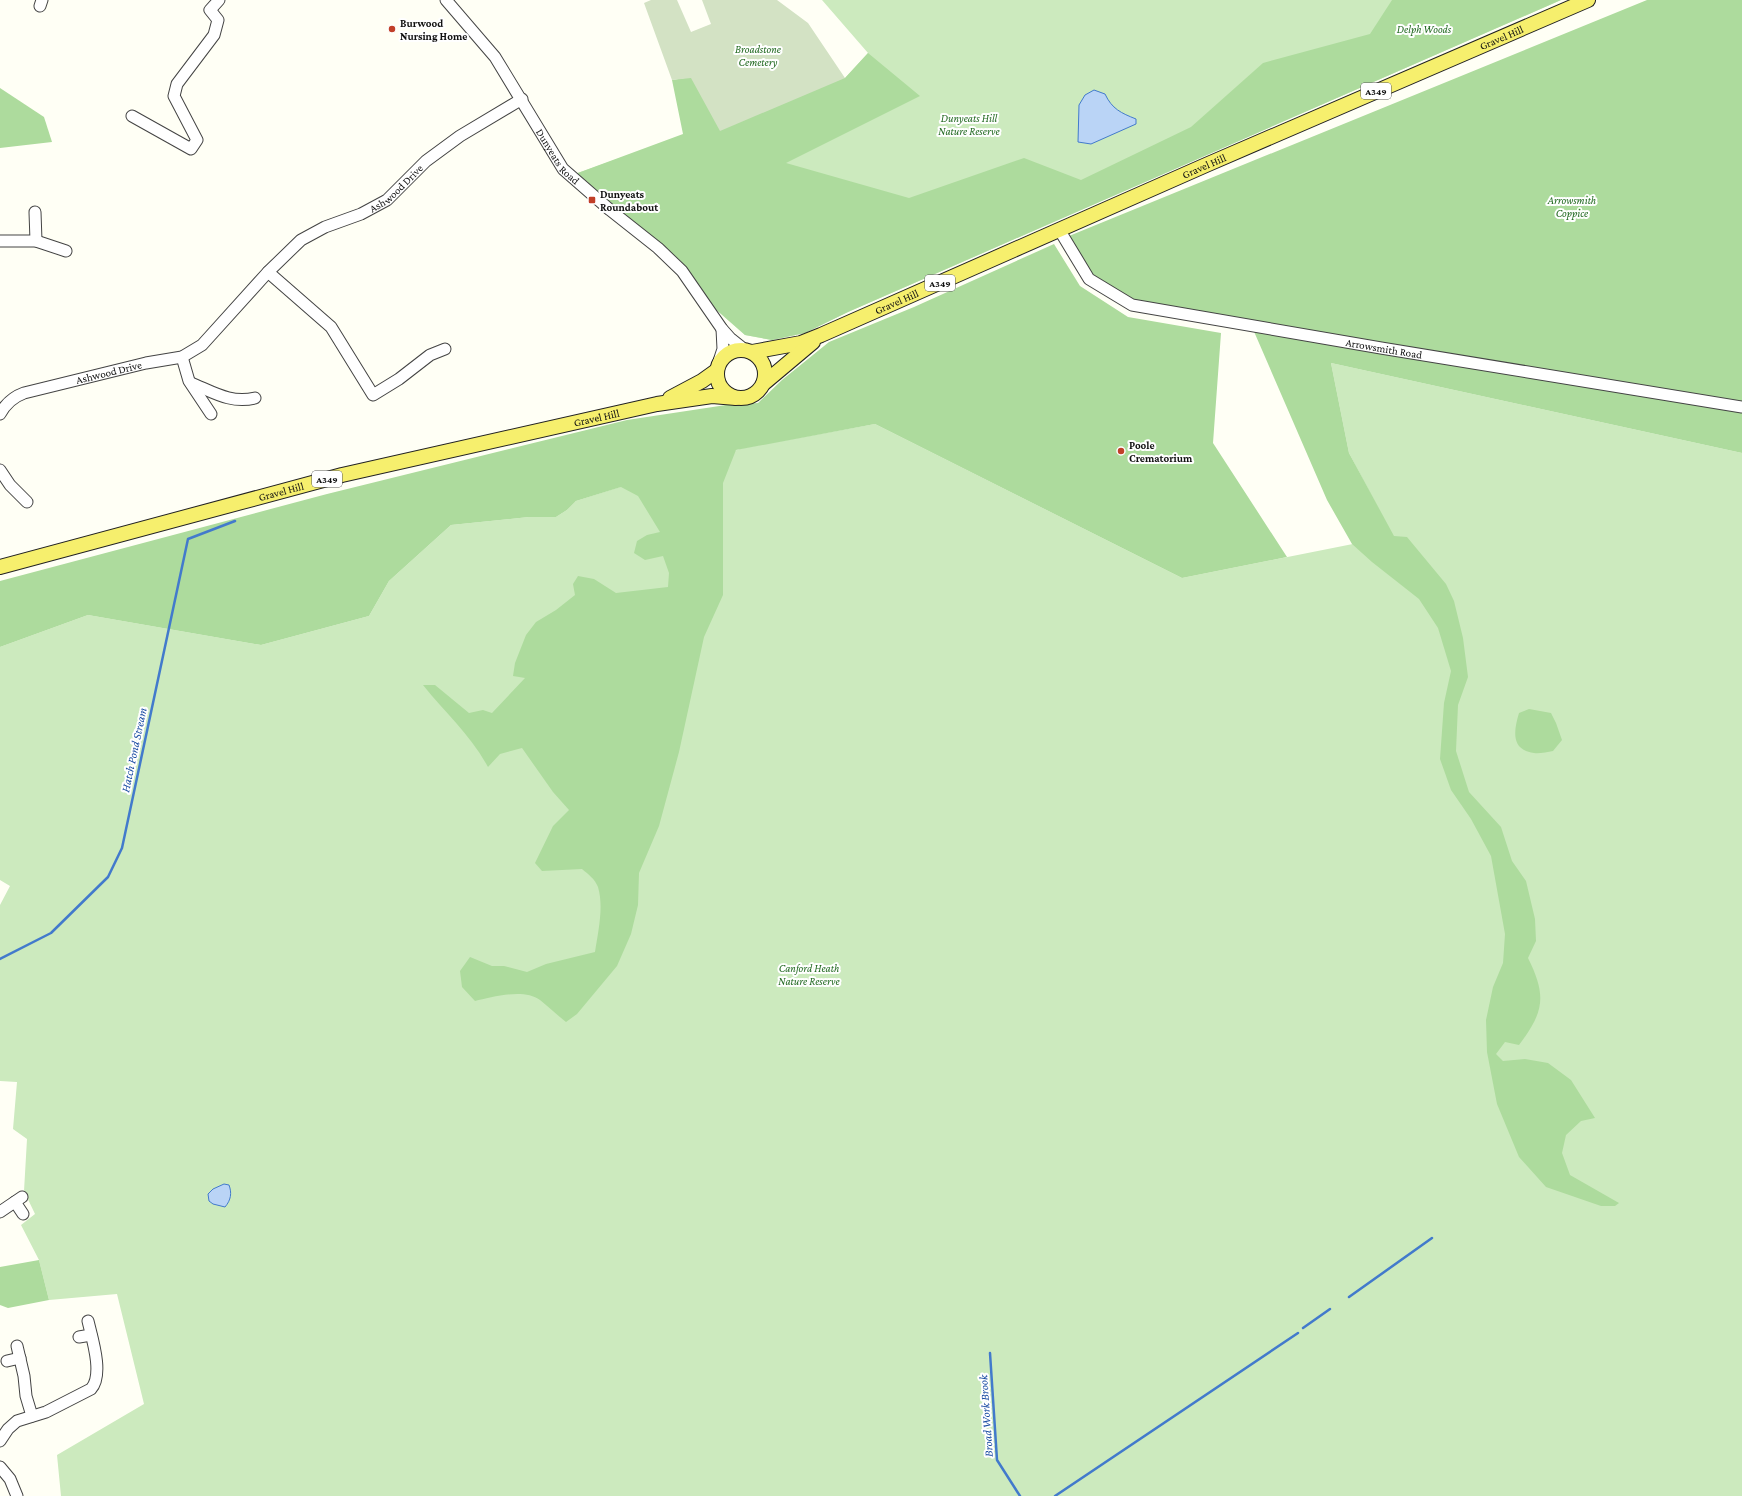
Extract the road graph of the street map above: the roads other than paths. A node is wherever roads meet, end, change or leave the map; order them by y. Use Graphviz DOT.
graph roads {
  1 [pos="219,0"];
  2 [pos="446,0"];
  3 [pos="1588,0"];
  4 [pos="522,99"];
  5 [pos="132,116"];
  6 [pos="35,212"];
  7 [pos="1060,230"];
  8 [pos="0,241"];
  9 [pos="36,241"];
  10 [pos="66,251"];
  11 [pos="268,272"];
  12 [pos="722,329"];
  13 [pos="821,335"];
  14 [pos="445,349"];
  15 [pos="748,351"];
  16 [pos="182,357"];
  17 [pos="717,368"];
  18 [pos="191,383"];
  19 [pos="763,384"];
  20 [pos="255,398"];
  21 [pos="736,398"];
  22 [pos="657,404"];
  23 [pos="1742,406"];
  24 [pos="0,414"];
  25 [pos="211,414"];
  26 [pos="0,470"];
  27 [pos="27,502"];
  28 [pos="0,567"];
  29 [pos="0,1212"];
  30 [pos="23,1214"];
  31 [pos="88,1321"];
  32 [pos="91,1335"];
  33 [pos="79,1337"];
  34 [pos="16,1346"];
  35 [pos="20,1358"];
  36 [pos="7,1361"];
  37 [pos="32,1416"];
  38 [pos="0,1441"];
  39 [pos="0,1467"];
  40 [pos="17,1496"];
  1 -- 5 [label="street"];
  2 -- 4 [label="street, Dunyeats Road"];
  3 -- 7 [label="main road, Gravel Hill / A349"];
  4 -- 11 [label="street, Ashwood Drive"];
  4 -- 12 [label="street, Dunyeats Road"];
  6 -- 9 [label="street"];
  7 -- 13 [label="main road, Gravel Hill / A349"];
  7 -- 23 [label="street, Arrowsmith Road"];
  8 -- 9 [label="street"];
  9 -- 10 [label="street"];
  11 -- 14 [label="street"];
  11 -- 16 [label="street, Ashwood Drive"];
  12 -- 15 [label="street, Dunyeats Road"];
  12 -- 17 [label="street"];
  13 -- 15 [label="main road, Gravel Hill / A349"];
  13 -- 19 [label="main road, Gravel Hill / A349"];
  15 -- 17 [label="main road"];
  15 -- 19 [label="main road"];
  16 -- 18 [label="street"];
  16 -- 24 [label="street, Ashwood Drive"];
  17 -- 21 [label="main road"];
  17 -- 22 [label="main road, Gravel Hill / A349"];
  18 -- 20 [label="street"];
  18 -- 25 [label="street"];
  19 -- 21 [label="main road"];
  21 -- 22 [label="main road, Gravel Hill / A349"];
  22 -- 28 [label="main road, Gravel Hill / A349"];
  26 -- 27 [label="street"];
  29 -- 30 [label="street"];
  31 -- 32 [label="street"];
  32 -- 33 [label="street"];
  32 -- 37 [label="street"];
  34 -- 35 [label="street"];
  35 -- 36 [label="street"];
  35 -- 37 [label="street"];
  37 -- 38 [label="street"];
  39 -- 40 [label="street"];
}
